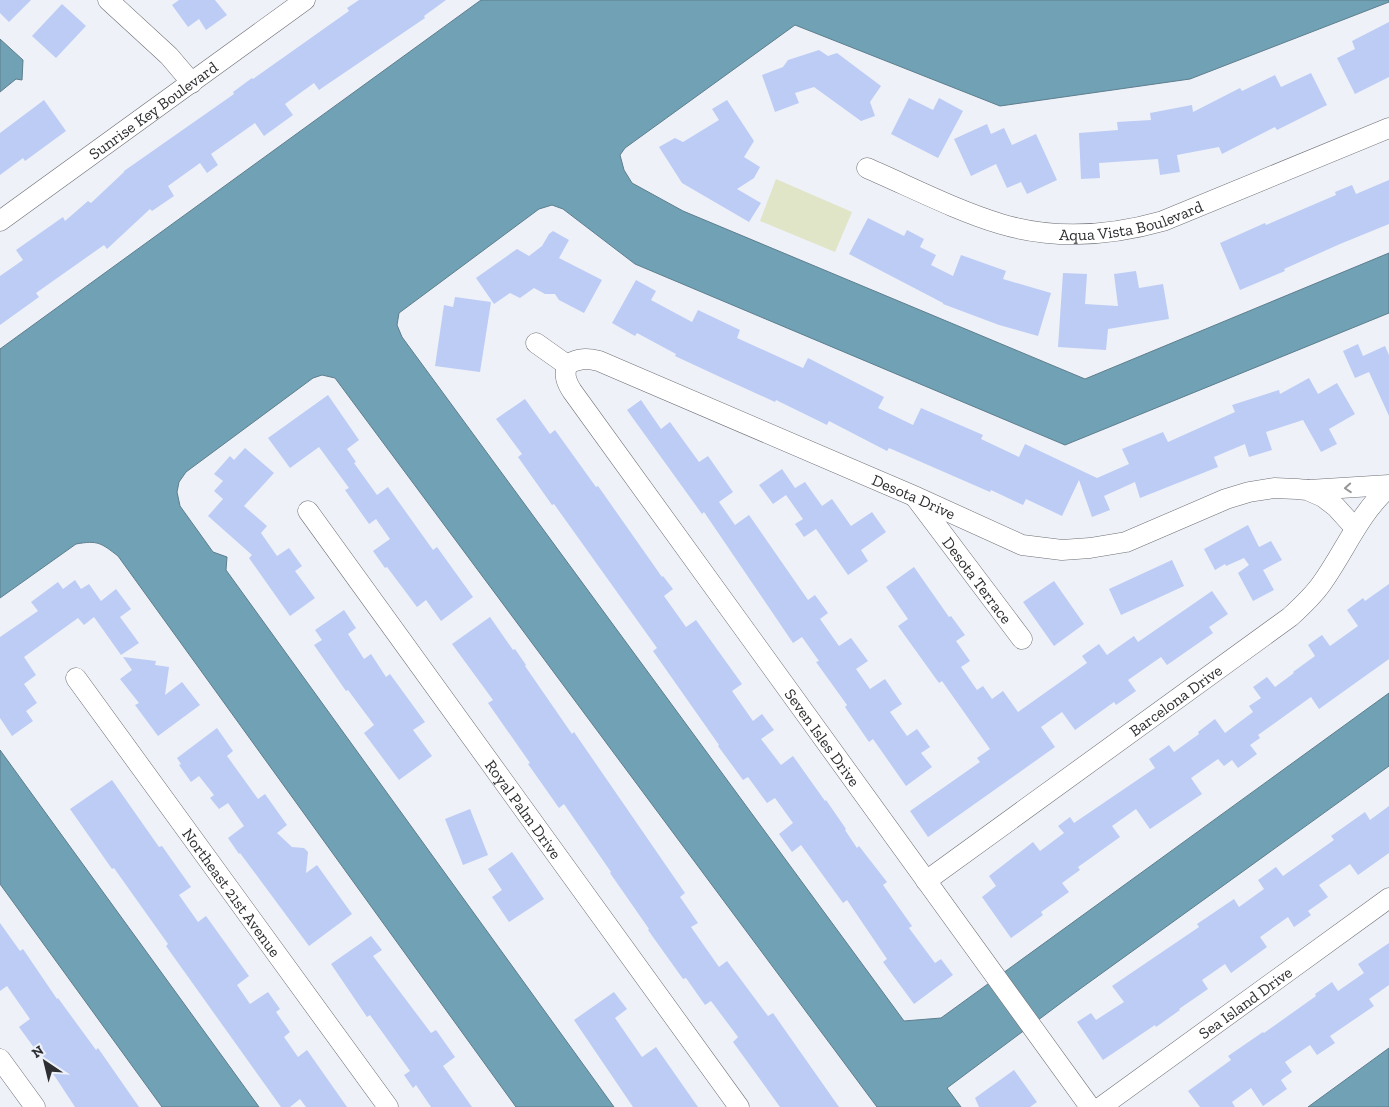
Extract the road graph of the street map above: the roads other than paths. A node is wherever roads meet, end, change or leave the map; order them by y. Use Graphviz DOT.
graph roads {
  1 [pos="108,0"];
  2 [pos="305,0"];
  3 [pos="192,83"];
  4 [pos="1389,128"];
  5 [pos="867,168"];
  6 [pos="0,221"];
  7 [pos="536,344"];
  8 [pos="567,365"];
  9 [pos="1389,486"];
  10 [pos="1307,490"];
  11 [pos="914,496"];
  12 [pos="308,511"];
  13 [pos="1355,528"];
  14 [pos="1022,639"];
  15 [pos="76,678"];
  16 [pos="926,881"];
  17 [pos="1389,898"];
  18 [pos="0,1059"];
  19 [pos="34,1107"];
  20 [pos="388,1107"];
  21 [pos="739,1107"];
  22 [pos="1090,1107"];
  23 [pos="1101,1107"];
  1 -- 3 [label="street"];
  2 -- 3 [label="street, Sunrise Key Boulevard"];
  3 -- 6 [label="street, Sunrise Key Boulevard"];
  4 -- 5 [label="street, Aqua Vista Boulevard"];
  7 -- 8 [label="street"];
  8 -- 11 [label="street, Desota Drive"];
  8 -- 16 [label="street, Seven Isles Drive"];
  9 -- 10 [label="street, Desota Drive, one-way"];
  9 -- 13 [label="street, Barcelona Drive"];
  10 -- 11 [label="street, Desota Drive"];
  10 -- 13 [label="street, Desota Drive"];
  11 -- 14 [label="street, Desota Terrace"];
  12 -- 21 [label="street, Royal Palm Drive"];
  13 -- 16 [label="street, Barcelona Drive"];
  15 -- 20 [label="street, Northeast 21st Avenue"];
  16 -- 22 [label="street, Seven Isles Drive"];
  17 -- 23 [label="street, Sea Island Drive"];
  18 -- 19 [label="street"];
}
